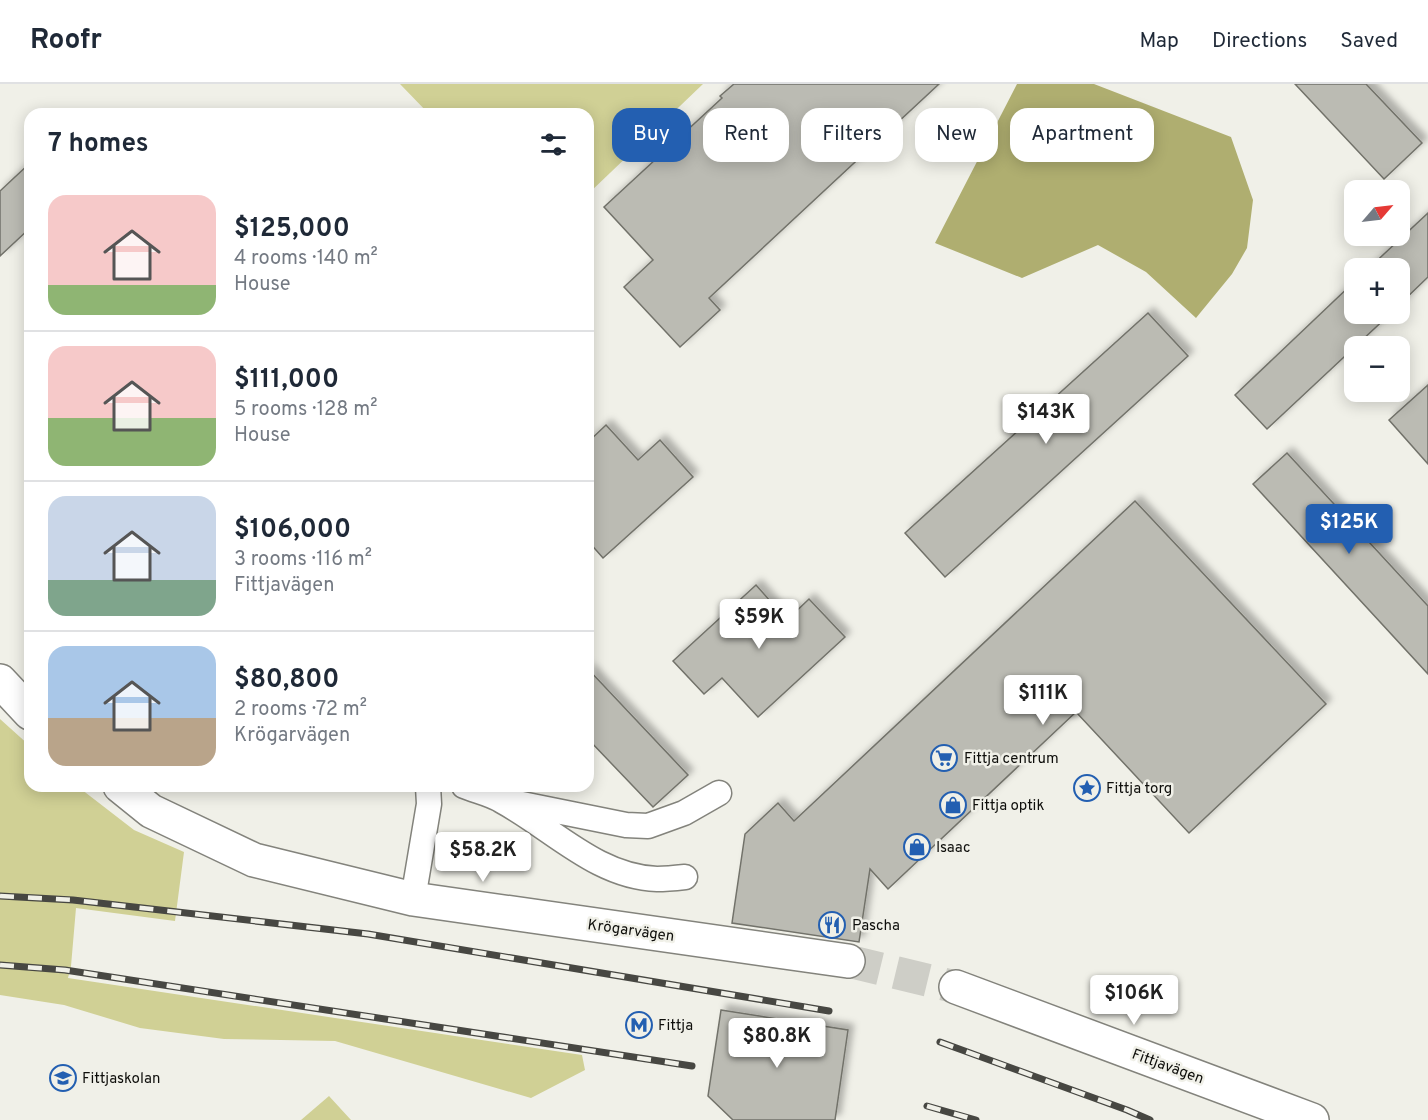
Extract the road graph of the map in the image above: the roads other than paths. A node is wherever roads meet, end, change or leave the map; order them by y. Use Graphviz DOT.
graph roads {
  1 [pos="0,681"];
  2 [pos="24,707"];
  3 [pos="127,792"];
  4 [pos="428,792"];
  5 [pos="480,792"];
  6 [pos="718,793"];
  7 [pos="501,800"];
  8 [pos="685,877"];
  9 [pos="413,899"];
  10 [pos="848,961"];
  11 [pos="956,987"];
  12 [pos="1312,1120"];
  1 -- 2 [label="street"];
  3 -- 9 [label="street, Krögarvägen"];
  4 -- 9 [label="street"];
  5 -- 7 [label="street"];
  6 -- 7 [label="street"];
  7 -- 8 [label="street"];
  9 -- 10 [label="street, Krögarvägen"];
  11 -- 12 [label="street, Fittjavägen"];
}
